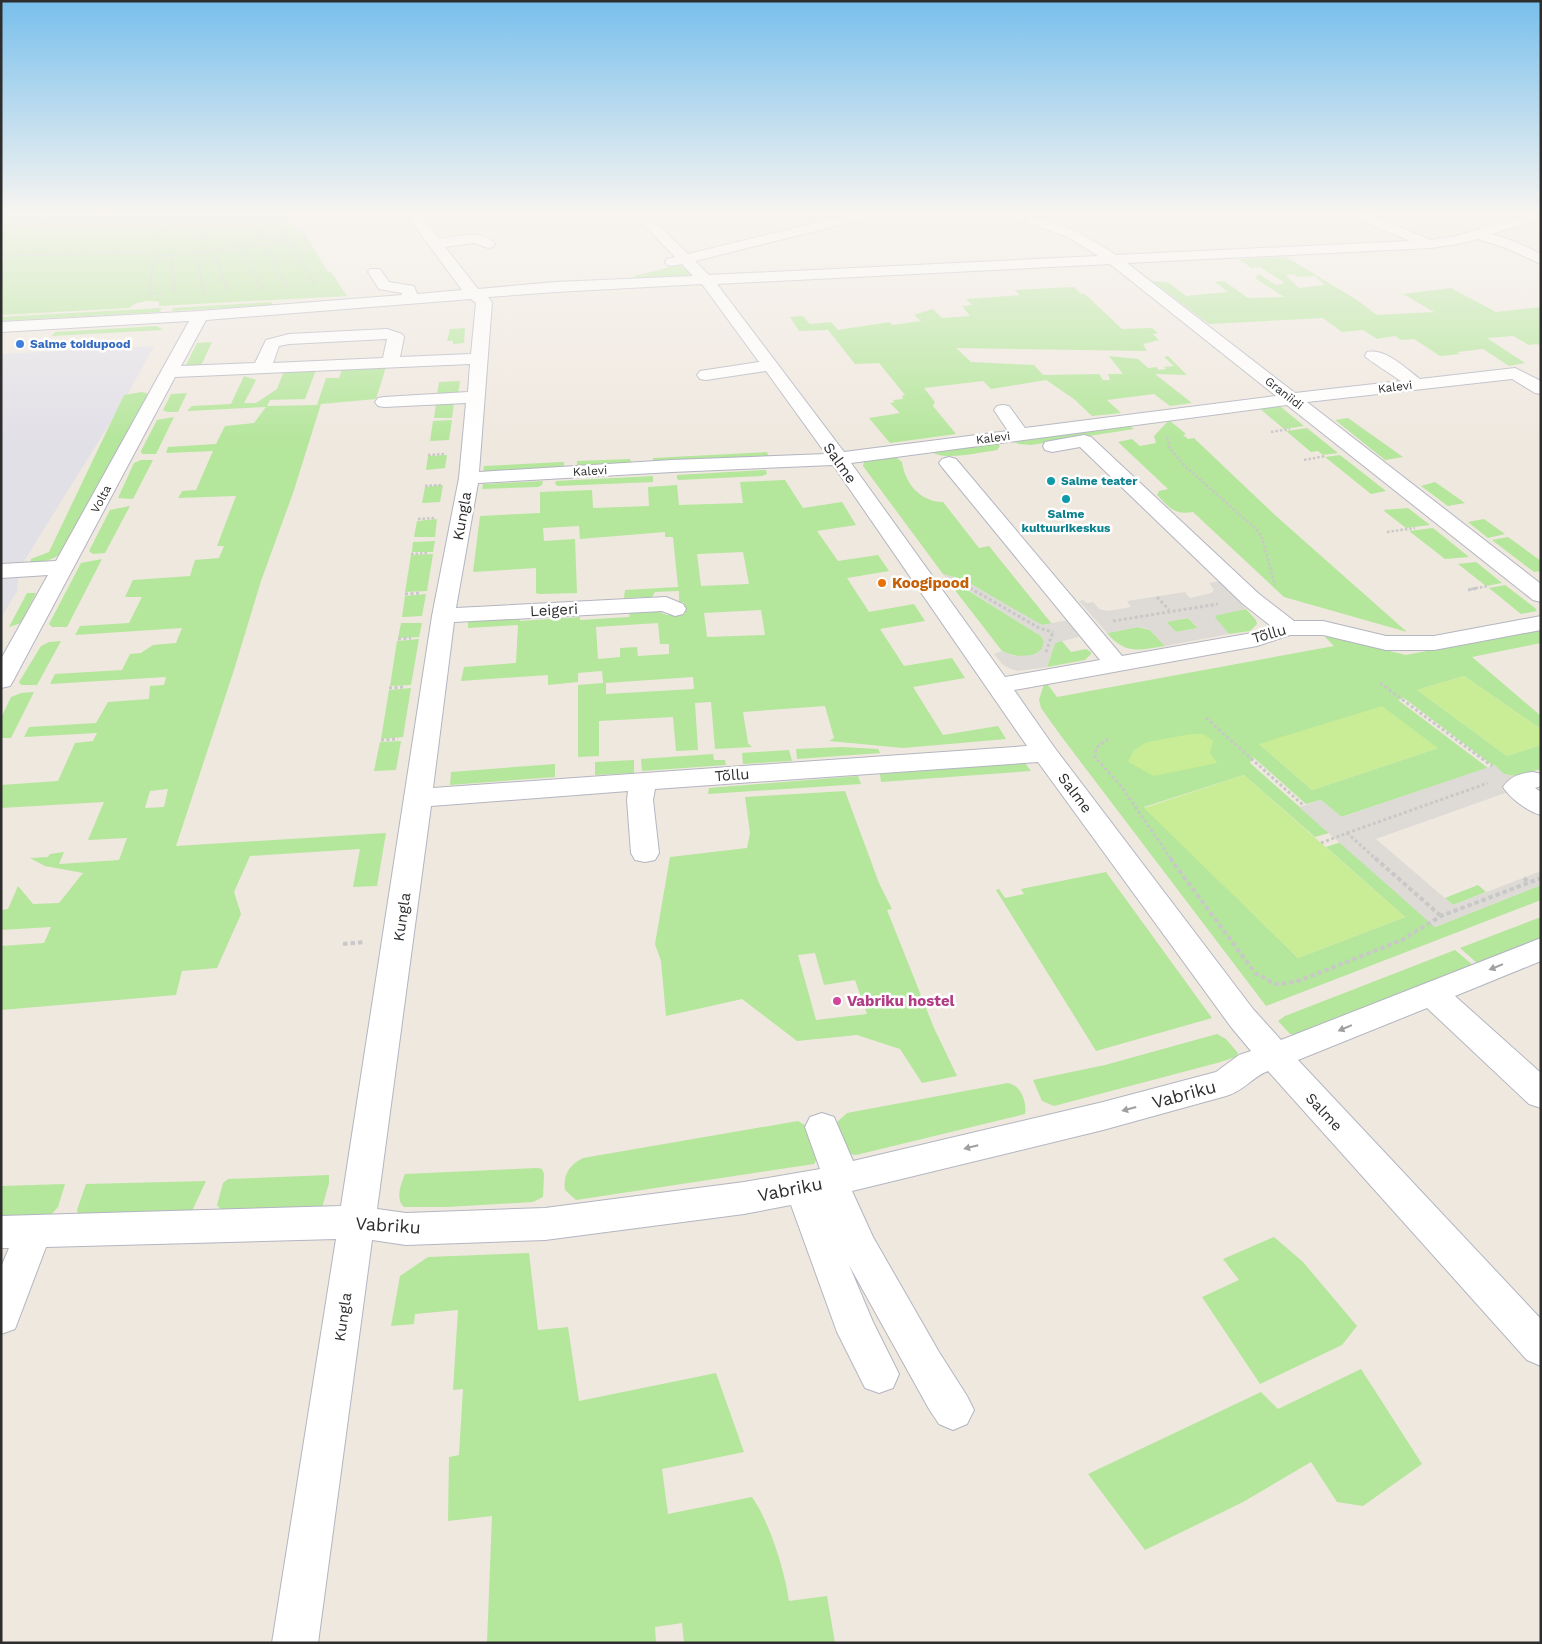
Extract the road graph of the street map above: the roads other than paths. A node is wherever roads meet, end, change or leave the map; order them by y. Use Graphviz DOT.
graph roads {
  1 [pos="409,291"];
  2 [pos="472,291"];
  3 [pos="506,291"];
  4 [pos="714,291"];
  5 [pos="1149,291"];
  6 [pos="475,293"];
  7 [pos="410,300"];
  8 [pos="200,316"];
  9 [pos="1,327"];
  10 [pos="1373,356"];
  11 [pos="478,359"];
  12 [pos="390,363"];
  13 [pos="770,365"];
  14 [pos="262,368"];
  15 [pos="170,372"];
  16 [pos="706,375"];
  17 [pos="1416,384"];
  18 [pos="1541,389"];
  19 [pos="475,397"];
  20 [pos="1291,399"];
  21 [pos="384,402"];
  22 [pos="1003,410"];
  23 [pos="1139,418"];
  24 [pos="1013,441"];
  25 [pos="1084,441"];
  26 [pos="911,448"];
  27 [pos="837,458"];
  28 [pos="949,463"];
  29 [pos="458,481"];
  30 [pos="64,568"];
  31 [pos="1,571"];
  32 [pos="1541,595"];
  33 [pos="436,604"];
  34 [pos="670,607"];
  35 [pos="1541,624"];
  36 [pos="1288,628"];
  37 [pos="1115,663"];
  38 [pos="1,681"];
  39 [pos="998,686"];
  40 [pos="1045,753"];
  41 [pos="642,782"];
  42 [pos="1525,784"];
  43 [pos="419,798"];
  44 [pos="1541,806"];
  45 [pos="645,853"];
  46 [pos="1541,949"];
  47 [pos="1431,993"];
  48 [pos="1273,1055"];
  49 [pos="1541,1094"];
  50 [pos="822,1127"];
  51 [pos="827,1182"];
  52 [pos="358,1222"];
  53 [pos="18,1232"];
  54 [pos="1,1316"];
  55 [pos="1541,1347"];
  56 [pos="880,1374"];
  57 [pos="953,1410"];
  58 [pos="295,1643"];
  1 -- 7 [label="street"];
  2 -- 6 [label="street, Kungla"];
  3 -- 6 [label="street"];
  4 -- 13 [label="street, Salme"];
  5 -- 20 [label="street, Graniidi"];
  6 -- 7 [label="street"];
  6 -- 11 [label="street, Kungla"];
  7 -- 8 [label="street"];
  8 -- 9 [label="street"];
  8 -- 15 [label="street, Volta"];
  10 -- 17 [label="street"];
  11 -- 12 [label="street"];
  11 -- 19 [label="street, Kungla"];
  12 -- 14 [label="street"];
  12 -- 14 [label="street"];
  13 -- 16 [label="street"];
  13 -- 27 [label="street, Salme"];
  14 -- 15 [label="street"];
  15 -- 30 [label="street, Volta"];
  17 -- 18 [label="street, Kalevi"];
  17 -- 20 [label="street, Kalevi"];
  19 -- 21 [label="street"];
  19 -- 29 [label="street, Kungla"];
  20 -- 23 [label="street, Kalevi"];
  20 -- 32 [label="street, Graniidi"];
  22 -- 24 [label="street"];
  23 -- 24 [label="street, Kalevi"];
  23 -- 25 [label="street"];
  24 -- 25 [label="street"];
  24 -- 26 [label="street, Kalevi"];
  24 -- 28 [label="street"];
  25 -- 36 [label="street"];
  26 -- 27 [label="street, Kalevi"];
  26 -- 28 [label="street"];
  27 -- 29 [label="street, Kalevi"];
  27 -- 39 [label="street, Salme"];
  28 -- 37 [label="street"];
  29 -- 33 [label="street, Kungla"];
  30 -- 31 [label="street"];
  30 -- 38 [label="street, Volta"];
  33 -- 34 [label="street, Leigeri"];
  33 -- 43 [label="street, Kungla"];
  35 -- 36 [label="street, Tõllu"];
  36 -- 37 [label="street, Tõllu"];
  37 -- 39 [label="street, Tõllu"];
  39 -- 40 [label="street, Salme"];
  40 -- 41 [label="street, Tõllu"];
  40 -- 48 [label="street, Salme"];
  41 -- 43 [label="street, Tõllu"];
  41 -- 45 [label="street"];
  42 -- 44 [label="street"];
  43 -- 52 [label="street, Kungla"];
  46 -- 47 [label="street, Vabriku, one-way"];
  47 -- 48 [label="street, Vabriku, one-way"];
  47 -- 49 [label="street"];
  48 -- 51 [label="street, Vabriku, one-way"];
  48 -- 55 [label="street, Salme"];
  50 -- 51 [label="street"];
  51 -- 52 [label="street, Vabriku"];
  51 -- 56 [label="street"];
  51 -- 57 [label="street"];
  52 -- 53 [label="street, Vabriku"];
  52 -- 58 [label="street, Kungla"];
  53 -- 54 [label="street"];
}
